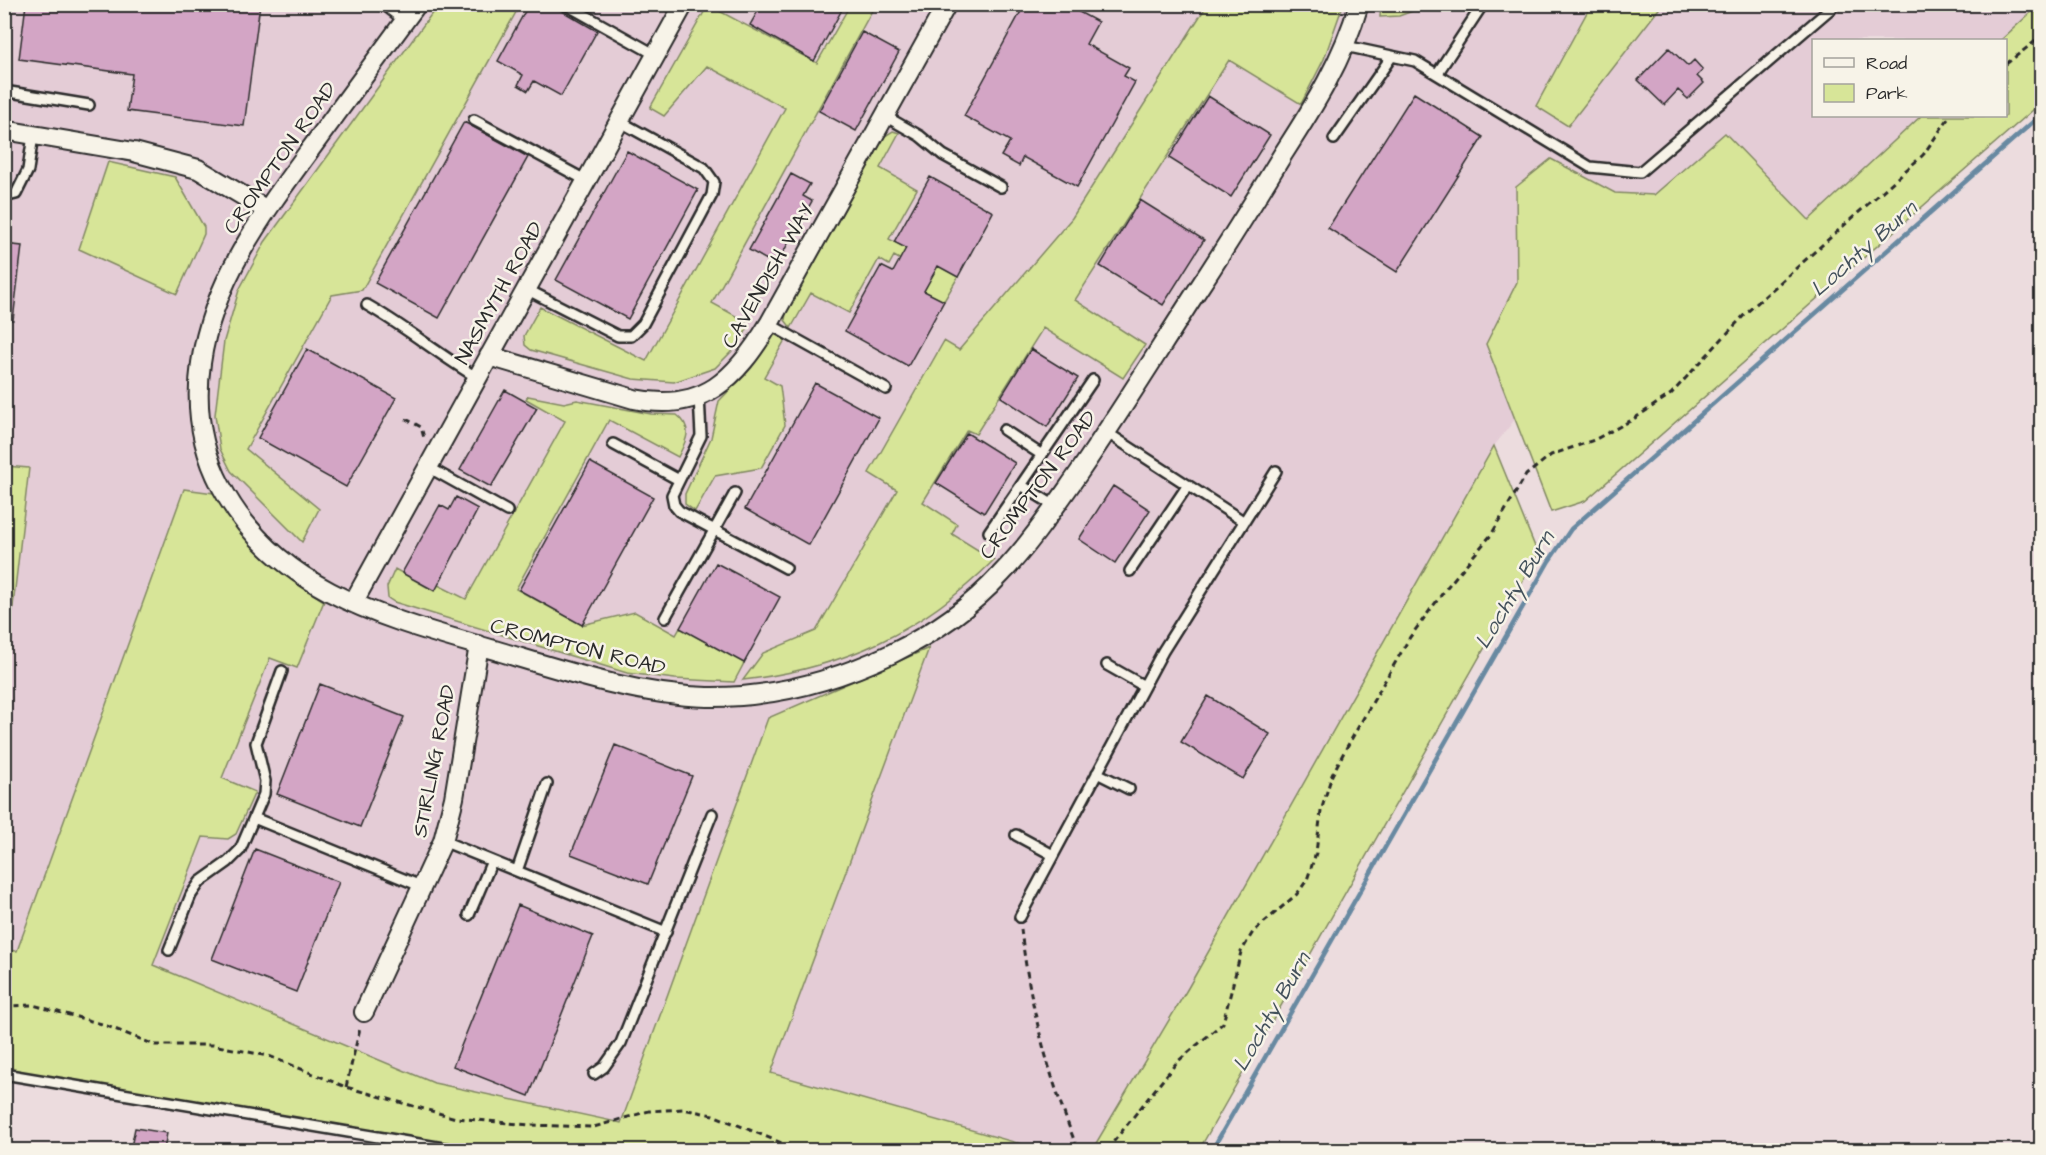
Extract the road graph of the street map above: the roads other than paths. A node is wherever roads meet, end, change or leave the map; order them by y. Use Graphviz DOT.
graph roads {
  1 [pos="390,4"];
  2 [pos="565,4"];
  3 [pos="684,4"];
  4 [pos="947,4"];
  5 [pos="1359,4"];
  6 [pos="1483,4"];
  7 [pos="1836,4"];
  8 [pos="412,11"];
  9 [pos="1345,46"];
  10 [pos="656,56"];
  11 [pos="1392,56"];
  12 [pos="1437,74"];
  13 [pos="4,92"];
  14 [pos="89,105"];
  15 [pos="885,116"];
  16 [pos="474,120"];
  17 [pos="619,122"];
  18 [pos="4,129"];
  19 [pos="33,135"];
  20 [pos="1334,139"];
  21 [pos="587,181"];
  22 [pos="1001,187"];
  23 [pos="4,197"];
  24 [pos="267,210"];
  25 [pos="526,290"];
  26 [pos="367,305"];
  27 [pos="769,324"];
  28 [pos="489,356"];
  29 [pos="477,378"];
  30 [pos="1093,380"];
  31 [pos="886,389"];
  32 [pos="699,395"];
  33 [pos="1004,430"];
  34 [pos="1106,432"];
  35 [pos="613,444"];
  36 [pos="1042,455"];
  37 [pos="429,465"];
  38 [pos="1276,471"];
  39 [pos="680,480"];
  40 [pos="1022,485"];
  41 [pos="1188,485"];
  42 [pos="735,493"];
  43 [pos="1055,506"];
  44 [pos="507,511"];
  45 [pos="1243,521"];
  46 [pos="714,530"];
  47 [pos="989,532"];
  48 [pos="786,568"];
  49 [pos="1130,571"];
  50 [pos="353,603"];
  51 [pos="665,618"];
  52 [pos="479,645"];
  53 [pos="1107,665"];
  54 [pos="282,671"];
  55 [pos="1144,686"];
  56 [pos="1098,773"];
  57 [pos="547,784"];
  58 [pos="1129,789"];
  59 [pos="712,814"];
  60 [pos="254,818"];
  61 [pos="1016,835"];
  62 [pos="443,841"];
  63 [pos="1053,855"];
  64 [pos="492,861"];
  65 [pos="517,871"];
  66 [pos="423,887"];
  67 [pos="469,915"];
  68 [pos="1020,917"];
  69 [pos="666,932"];
  70 [pos="170,950"];
  71 [pos="364,1012"];
  72 [pos="4,1074"];
  73 [pos="594,1074"];
  74 [pos="456,1150"];
  1 -- 8 [label="street"];
  2 -- 10 [label="lane"];
  3 -- 10 [label="street, NASMYTH ROAD"];
  4 -- 15 [label="street, CAVENDISH WAY"];
  5 -- 9 [label="street, CROMPTON ROAD"];
  6 -- 12 [label="lane"];
  7 -- 12 [label="lane"];
  8 -- 24 [label="street, CROMPTON ROAD"];
  9 -- 11 [label="lane"];
  9 -- 34 [label="street, CROMPTON ROAD"];
  10 -- 17 [label="street, NASMYTH ROAD"];
  11 -- 12 [label="lane"];
  11 -- 20 [label="lane"];
  13 -- 14 [label="lane"];
  15 -- 22 [label="lane"];
  15 -- 27 [label="street, CAVENDISH WAY"];
  16 -- 21 [label="lane"];
  17 -- 21 [label="street, NASMYTH ROAD"];
  17 -- 25 [label="lane"];
  18 -- 19 [label="street"];
  19 -- 23 [label="lane"];
  19 -- 24 [label="street"];
  21 -- 25 [label="street, NASMYTH ROAD"];
  24 -- 50 [label="street, CROMPTON ROAD"];
  25 -- 28 [label="street, NASMYTH ROAD"];
  26 -- 29 [label="lane"];
  27 -- 31 [label="lane"];
  27 -- 32 [label="street, CAVENDISH WAY"];
  28 -- 29 [label="street, NASMYTH ROAD"];
  28 -- 32 [label="street, CAVENDISH WAY"];
  29 -- 37 [label="street, NASMYTH ROAD"];
  30 -- 36 [label="lane"];
  32 -- 39 [label="lane"];
  33 -- 36 [label="lane"];
  34 -- 41 [label="lane"];
  34 -- 43 [label="street, CROMPTON ROAD"];
  35 -- 39 [label="lane"];
  36 -- 40 [label="lane"];
  37 -- 44 [label="lane"];
  37 -- 50 [label="street, NASMYTH ROAD"];
  38 -- 45 [label="lane"];
  39 -- 46 [label="lane"];
  40 -- 43 [label="lane"];
  40 -- 47 [label="lane"];
  41 -- 45 [label="lane"];
  41 -- 49 [label="lane"];
  42 -- 46 [label="lane"];
  43 -- 52 [label="street, CROMPTON ROAD"];
  45 -- 55 [label="lane"];
  46 -- 48 [label="lane"];
  46 -- 51 [label="lane"];
  50 -- 52 [label="street, CROMPTON ROAD"];
  52 -- 62 [label="street, STIRLING ROAD"];
  53 -- 55 [label="lane"];
  54 -- 60 [label="lane"];
  55 -- 56 [label="lane"];
  56 -- 58 [label="lane"];
  56 -- 63 [label="lane"];
  57 -- 65 [label="lane"];
  59 -- 69 [label="lane"];
  60 -- 66 [label="lane"];
  60 -- 70 [label="lane"];
  61 -- 63 [label="lane"];
  62 -- 64 [label="lane"];
  62 -- 66 [label="street, STIRLING ROAD"];
  63 -- 68 [label="lane"];
  64 -- 65 [label="lane"];
  64 -- 67 [label="lane"];
  65 -- 69 [label="lane"];
  66 -- 71 [label="street, STIRLING ROAD"];
  69 -- 73 [label="lane"];
  72 -- 74 [label="lane"];
}
